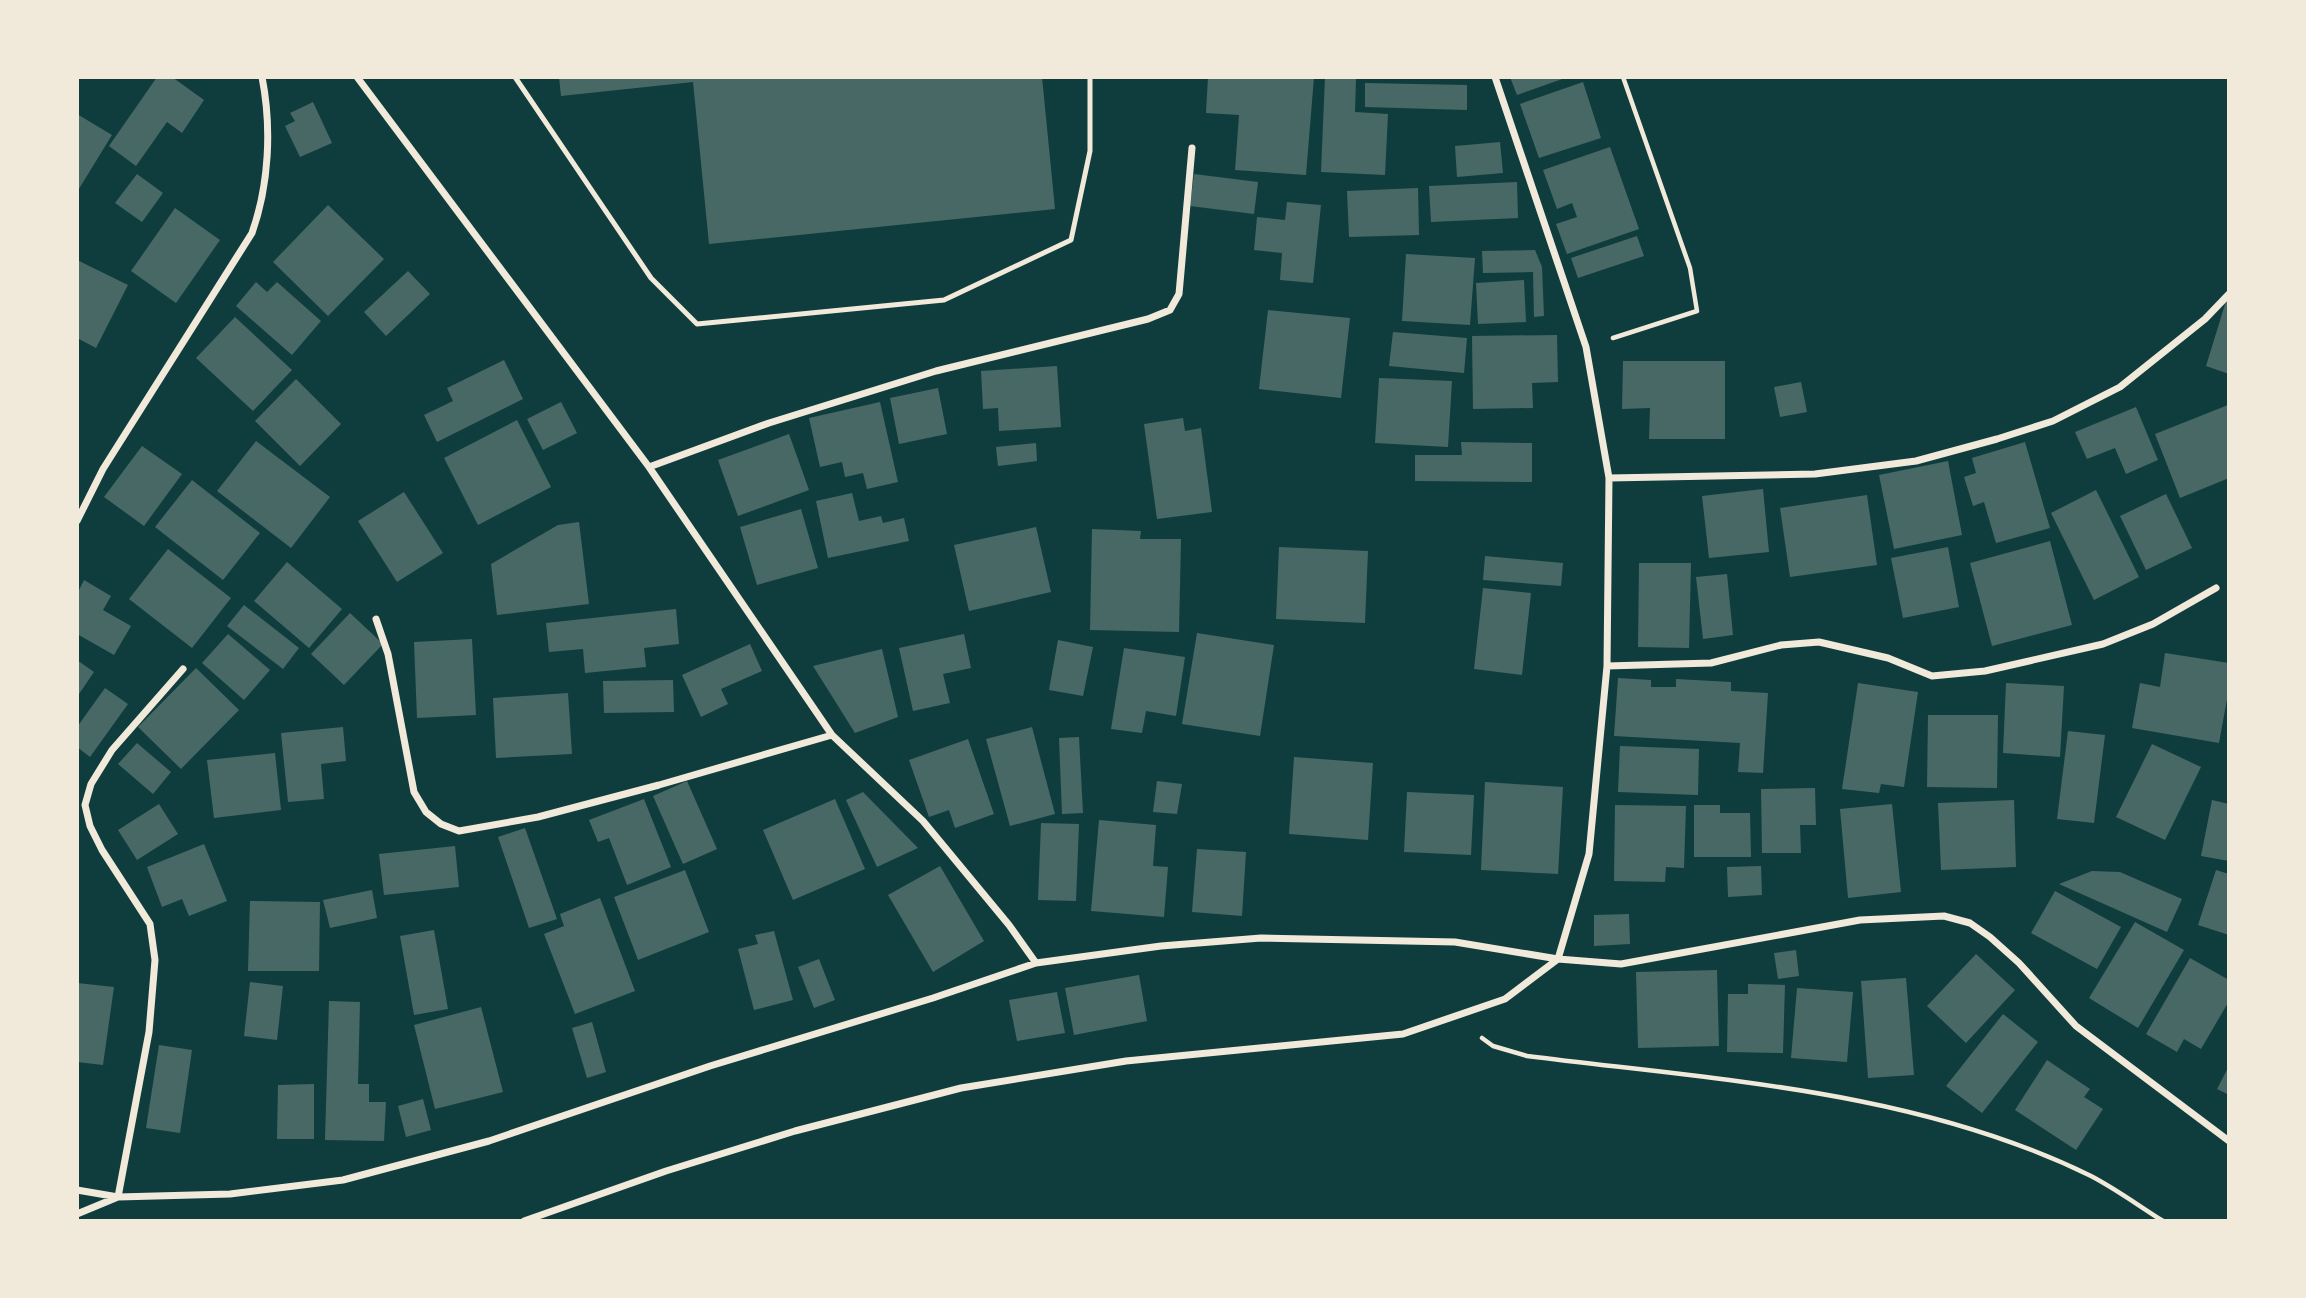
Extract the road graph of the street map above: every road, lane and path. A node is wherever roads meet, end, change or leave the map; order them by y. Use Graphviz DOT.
graph roads {
  1 [pos="262,77"];
  2 [pos="357,77"];
  3 [pos="515,77"];
  4 [pos="1090,77"];
  5 [pos="1495,77"];
  6 [pos="1623,77"];
  7 [pos="1192,148"];
  8 [pos="2229,294"];
  9 [pos="1586,347"];
  10 [pos="649,467"];
  11 [pos="1609,478"];
  12 [pos="77,521"];
  13 [pos="2216,588"];
  14 [pos="376,618"];
  15 [pos="1607,666"];
  16 [pos="183,669"];
  17 [pos="832,734"];
  18 [pos="1558,959"];
  19 [pos="1036,963"];
  20 [pos="1455,1018"];
  21 [pos="2229,1141"];
  22 [pos="77,1190"];
  23 [pos="118,1197"];
  24 [pos="77,1214"];
  25 [pos="524,1221"];
  26 [pos="2163,1221"];
  1 -- 12 [label="street"];
  2 -- 10 [label="street"];
  3 -- 4 [label="lane"];
  5 -- 9 [label="street"];
  6 -- 9 [label="path"];
  7 -- 10 [label="street"];
  8 -- 11 [label="street"];
  9 -- 11 [label="street"];
  10 -- 17 [label="street"];
  11 -- 15 [label="street"];
  13 -- 15 [label="street"];
  14 -- 17 [label="street"];
  15 -- 18 [label="street"];
  16 -- 23 [label="street"];
  17 -- 19 [label="street"];
  18 -- 19 [label="street"];
  18 -- 20 [label="street"];
  18 -- 21 [label="street"];
  19 -- 23 [label="street"];
  20 -- 25 [label="street"];
  20 -- 26 [label="path"];
  22 -- 23 [label="street"];
  23 -- 24 [label="street"];
}
